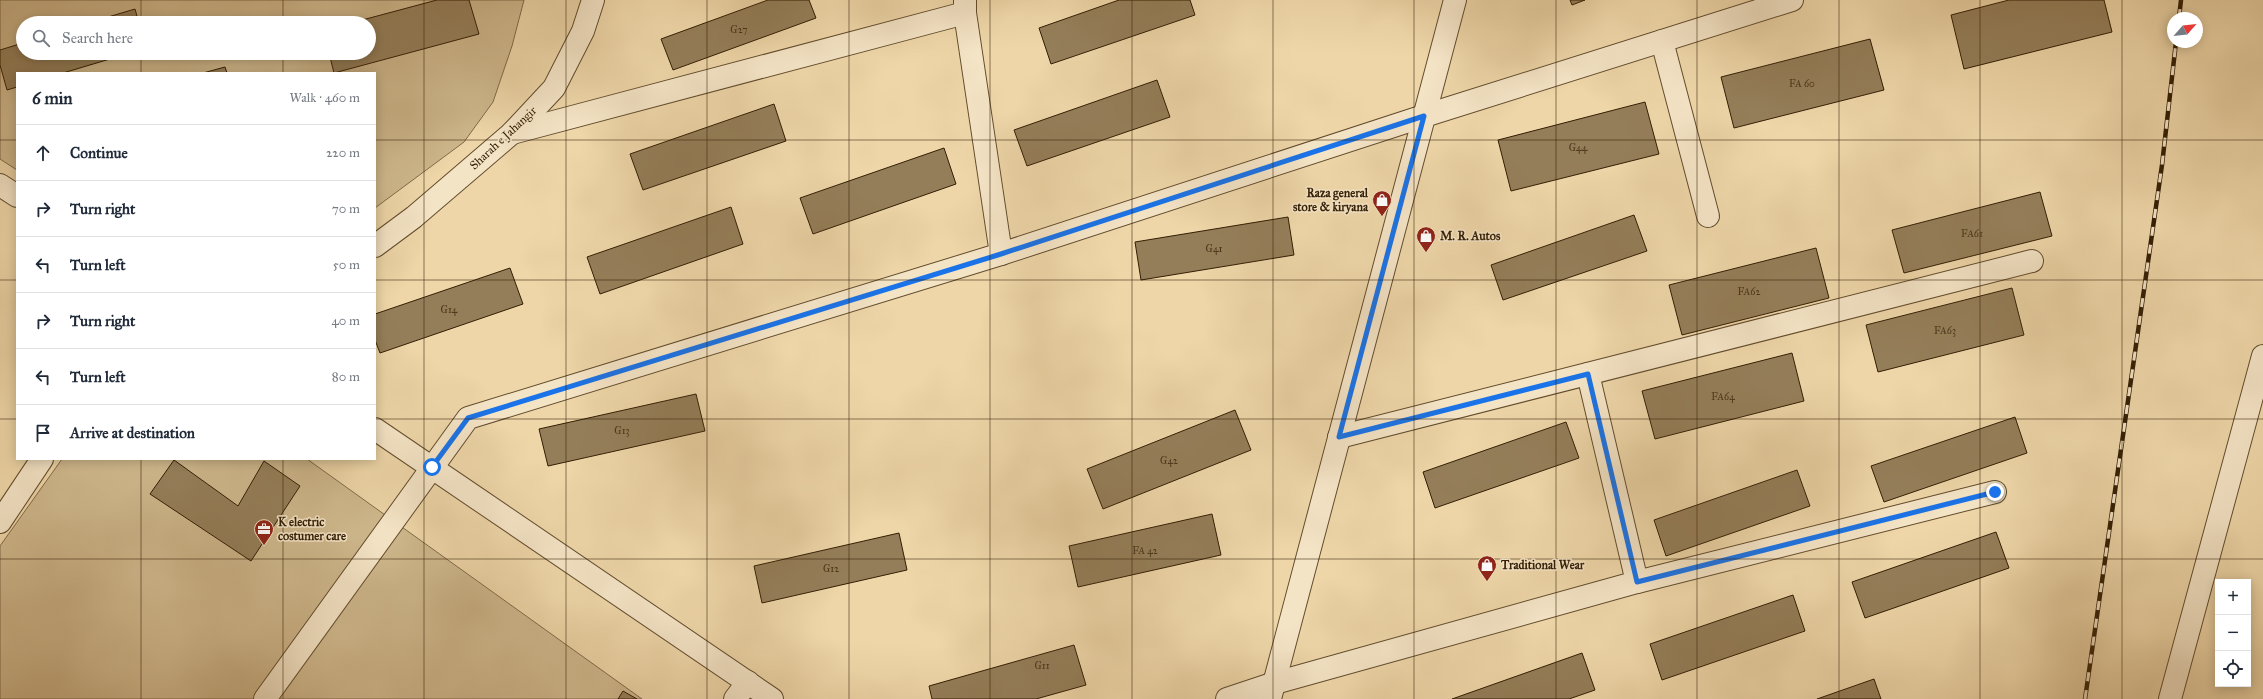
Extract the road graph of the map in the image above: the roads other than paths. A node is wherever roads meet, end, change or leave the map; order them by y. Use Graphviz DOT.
graph roads {
  1 [pos="593,0"];
  2 [pos="1455,0"];
  3 [pos="1792,0"];
  4 [pos="965,6"];
  5 [pos="1662,41"];
  6 [pos="1424,116"];
  7 [pos="512,132"];
  8 [pos="0,185"];
  9 [pos="16,195"];
  10 [pos="1708,216"];
  11 [pos="376,245"];
  12 [pos="1001,254"];
  13 [pos="2032,261"];
  14 [pos="2263,356"];
  15 [pos="1588,374"];
  16 [pos="376,430"];
  17 [pos="1339,437"];
  18 [pos="41,460"];
  19 [pos="432,467"];
  20 [pos="1995,492"];
  21 [pos="0,522"];
  22 [pos="1637,582"];
  23 [pos="748,682"];
  24 [pos="1273,691"];
  25 [pos="265,699"];
  26 [pos="736,699"];
  27 [pos="772,699"];
  28 [pos="1227,699"];
  29 [pos="2170,699"];
  1 -- 7 [label="street, Sharah e Jahangir"];
  2 -- 6 [label="street"];
  3 -- 5 [label="street"];
  4 -- 7 [label="street"];
  4 -- 12 [label="street"];
  5 -- 6 [label="street"];
  5 -- 10 [label="street"];
  6 -- 12 [label="street"];
  6 -- 17 [label="street"];
  7 -- 11 [label="street, Sharah e Jahangir"];
  8 -- 9 [label="street"];
  12 -- 19 [label="street"];
  13 -- 15 [label="street"];
  14 -- 29 [label="street"];
  15 -- 17 [label="street"];
  15 -- 22 [label="street"];
  16 -- 19 [label="street"];
  17 -- 24 [label="street"];
  18 -- 21 [label="street"];
  19 -- 23 [label="street"];
  19 -- 25 [label="street"];
  20 -- 22 [label="street"];
  22 -- 24 [label="street"];
  23 -- 26 [label="street"];
  23 -- 27 [label="street"];
  24 -- 28 [label="street"];
}
